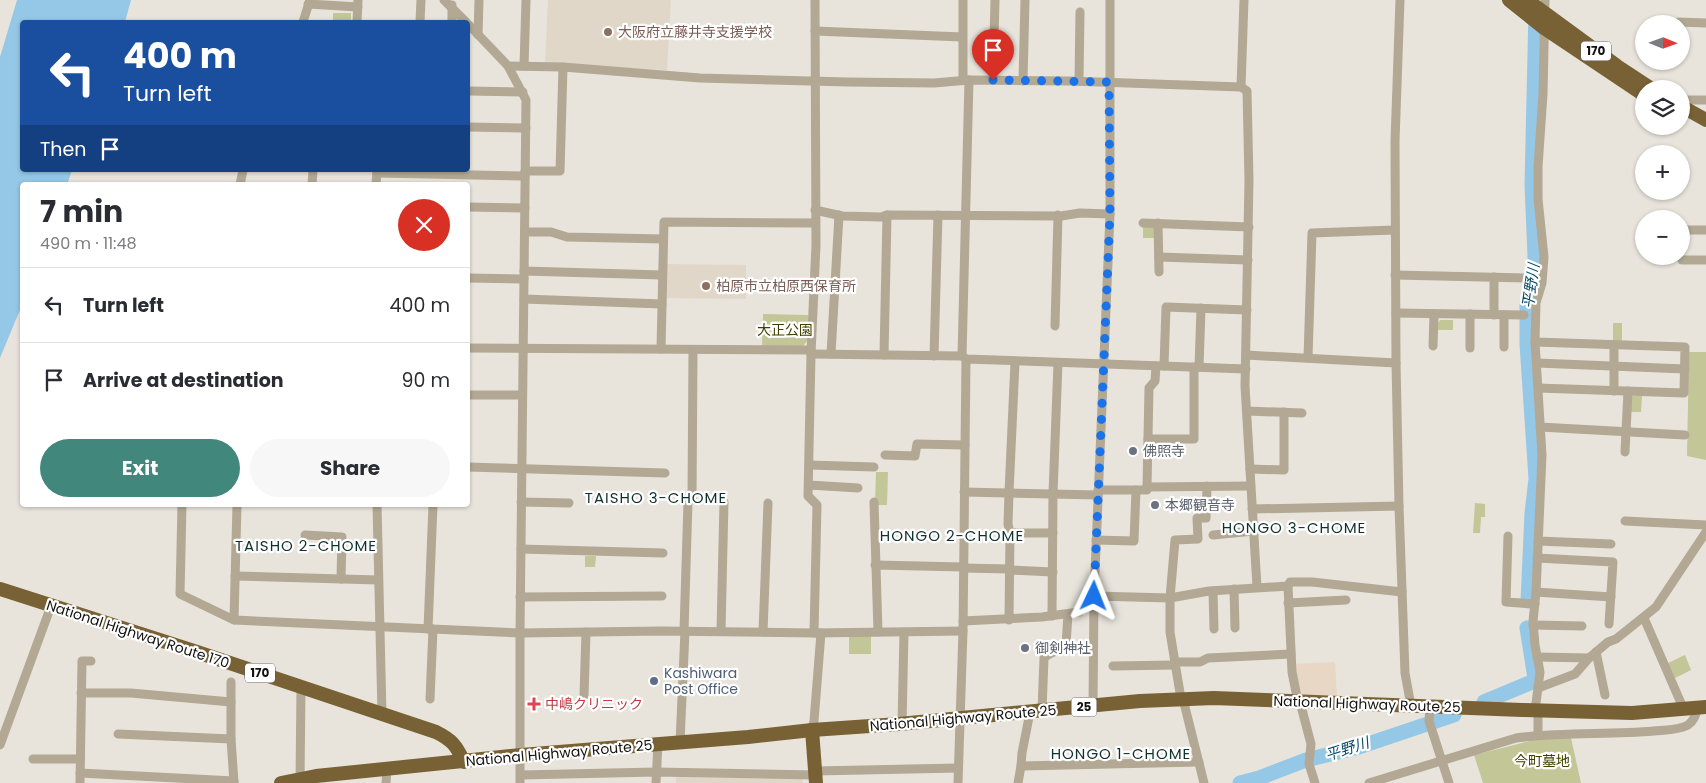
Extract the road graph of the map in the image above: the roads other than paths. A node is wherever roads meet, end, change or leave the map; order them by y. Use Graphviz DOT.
graph roads {
  1 [pos="421,0"];
  2 [pos="444,0"];
  3 [pos="480,0"];
  4 [pos="526,0"];
  5 [pos="815,0"];
  6 [pos="963,0"];
  7 [pos="995,0"];
  8 [pos="1025,0"];
  9 [pos="1110,0"];
  10 [pos="1244,0"];
  11 [pos="1400,0"];
  12 [pos="1509,0"];
  13 [pos="309,2"];
  14 [pos="358,3"];
  15 [pos="453,4"];
  16 [pos="1080,12"];
  17 [pos="1539,13"];
  18 [pos="304,20"];
  19 [pos="357,20"];
  20 [pos="420,20"];
  21 [pos="452,20"];
  22 [pos="465,20"];
  23 [pos="1690,22"];
  24 [pos="1706,23"];
  25 [pos="470,26"];
  26 [pos="815,31"];
  27 [pos="478,34"];
  28 [pos="962,37"];
  29 [pos="508,66"];
  30 [pos="524,66"];
  31 [pos="563,66"];
  32 [pos="966,80"];
  33 [pos="993,80"];
  34 [pos="1023,80"];
  35 [pos="1638,80"];
  36 [pos="1080,81"];
  37 [pos="815,82"];
  38 [pos="1109,82"];
  39 [pos="1241,88"];
  40 [pos="1635,88"];
  41 [pos="470,91"];
  42 [pos="523,92"];
  43 [pos="1690,100"];
  44 [pos="1706,100"];
  45 [pos="1690,111"];
  46 [pos="1706,120"];
  47 [pos="1690,122"];
  48 [pos="470,127"];
  49 [pos="526,128"];
  50 [pos="1706,130"];
  51 [pos="426,172"];
  52 [pos="525,174"];
  53 [pos="470,207"];
  54 [pos="525,208"];
  55 [pos="815,210"];
  56 [pos="1110,214"];
  57 [pos="838,215"];
  58 [pos="887,215"];
  59 [pos="938,215"];
  60 [pos="966,215"];
  61 [pos="1058,216"];
  62 [pos="815,223"];
  63 [pos="1143,223"];
  64 [pos="1158,223"];
  65 [pos="1248,227"];
  66 [pos="1394,230"];
  67 [pos="1690,230"];
  68 [pos="1706,230"];
  69 [pos="525,232"];
  70 [pos="663,239"];
  71 [pos="1159,257"];
  72 [pos="1248,260"];
  73 [pos="1690,260"];
  74 [pos="1706,260"];
  75 [pos="1159,272"];
  76 [pos="524,275"];
  77 [pos="662,275"];
  78 [pos="1395,276"];
  79 [pos="470,278"];
  80 [pos="1494,278"];
  81 [pos="1529,278"];
  82 [pos="524,299"];
  83 [pos="662,304"];
  84 [pos="1201,308"];
  85 [pos="1247,310"];
  86 [pos="1396,313"];
  87 [pos="1434,314"];
  88 [pos="1470,314"];
  89 [pos="1499,315"];
  90 [pos="1524,315"];
  91 [pos="1055,326"];
  92 [pos="1535,342"];
  93 [pos="1614,344"];
  94 [pos="1433,346"];
  95 [pos="1504,347"];
  96 [pos="470,348"];
  97 [pos="523,348"];
  98 [pos="1470,348"];
  99 [pos="661,349"];
  100 [pos="693,350"];
  101 [pos="811,352"];
  102 [pos="831,354"];
  103 [pos="884,355"];
  104 [pos="1246,355"];
  105 [pos="934,356"];
  106 [pos="964,358"];
  107 [pos="1308,358"];
  108 [pos="1015,362"];
  109 [pos="1058,363"];
  110 [pos="1396,363"];
  111 [pos="1104,364"];
  112 [pos="1537,364"];
  113 [pos="1160,366"];
  114 [pos="1613,366"];
  115 [pos="1196,367"];
  116 [pos="1246,369"];
  117 [pos="1685,369"];
  118 [pos="1538,388"];
  119 [pos="1614,391"];
  120 [pos="1628,391"];
  121 [pos="470,395"];
  122 [pos="522,395"];
  123 [pos="1247,411"];
  124 [pos="1284,412"];
  125 [pos="1302,413"];
  126 [pos="1540,427"];
  127 [pos="1626,432"];
  128 [pos="1685,435"];
  129 [pos="1148,438"];
  130 [pos="965,445"];
  131 [pos="1626,452"];
  132 [pos="885,455"];
  133 [pos="809,465"];
  134 [pos="874,466"];
  135 [pos="470,467"];
  136 [pos="522,468"];
  137 [pos="1250,469"];
  138 [pos="665,473"];
  139 [pos="809,486"];
  140 [pos="1207,486"];
  141 [pos="1250,486"];
  142 [pos="1147,487"];
  143 [pos="858,488"];
  144 [pos="1136,490"];
  145 [pos="964,492"];
  146 [pos="1098,492"];
  147 [pos="1009,494"];
  148 [pos="1053,494"];
  149 [pos="521,502"];
  150 [pos="724,502"];
  151 [pos="874,502"];
  152 [pos="569,503"];
  153 [pos="768,503"];
  154 [pos="1399,506"];
  155 [pos="182,507"];
  156 [pos="237,507"];
  157 [pos="377,507"];
  158 [pos="433,507"];
  159 [pos="1252,509"];
  160 [pos="1625,521"];
  161 [pos="1706,525"];
  162 [pos="1254,531"];
  163 [pos="1706,532"];
  164 [pos="1010,533"];
  165 [pos="1053,534"];
  166 [pos="1213,535"];
  167 [pos="305,536"];
  168 [pos="1508,536"];
  169 [pos="1096,540"];
  170 [pos="1538,541"];
  171 [pos="1611,544"];
  172 [pos="521,549"];
  173 [pos="663,553"];
  174 [pos="1537,558"];
  175 [pos="875,565"];
  176 [pos="963,568"];
  177 [pos="1010,570"];
  178 [pos="1053,572"];
  179 [pos="235,576"];
  180 [pos="341,579"];
  181 [pos="378,580"];
  182 [pos="1325,584"];
  183 [pos="1288,586"];
  184 [pos="1257,587"];
  185 [pos="0,589"];
  186 [pos="1234,589"];
  187 [pos="1213,591"];
  188 [pos="1402,592"];
  189 [pos="1536,592"];
  190 [pos="662,596"];
  191 [pos="1094,596"];
  192 [pos="520,597"];
  193 [pos="1611,597"];
  194 [pos="1170,598"];
  195 [pos="1346,600"];
  196 [pos="1326,601"];
  197 [pos="1288,603"];
  198 [pos="47,604"];
  199 [pos="1535,604"];
  200 [pos="1068,614"];
  201 [pos="1052,616"];
  202 [pos="1644,618"];
  203 [pos="234,620"];
  204 [pos="963,620"];
  205 [pos="1009,620"];
  206 [pos="1609,624"];
  207 [pos="1533,625"];
  208 [pos="1582,626"];
  209 [pos="380,627"];
  210 [pos="1235,628"];
  211 [pos="431,629"];
  212 [pos="1214,629"];
  213 [pos="684,631"];
  214 [pos="720,631"];
  215 [pos="963,631"];
  216 [pos="586,632"];
  217 [pos="763,632"];
  218 [pos="878,632"];
  219 [pos="904,632"];
  220 [pos="520,633"];
  221 [pos="817,633"];
  222 [pos="1291,654"];
  223 [pos="1593,655"];
  224 [pos="1537,657"];
  225 [pos="91,661"];
  226 [pos="1175,664"];
  227 [pos="1113,666"];
  228 [pos="231,682"];
  229 [pos="301,686"];
  230 [pos="1538,688"];
  231 [pos="81,693"];
  232 [pos="1605,695"];
  233 [pos="584,696"];
  234 [pos="430,699"];
  235 [pos="1182,699"];
  236 [pos="231,702"];
  237 [pos="1299,702"];
  238 [pos="1093,706"];
  239 [pos="1411,706"];
  240 [pos="1430,707"];
  241 [pos="1696,708"];
  242 [pos="1036,711"];
  243 [pos="1537,711"];
  244 [pos="382,714"];
  245 [pos="959,718"];
  246 [pos="902,724"];
  247 [pos="812,730"];
  248 [pos="118,734"];
  249 [pos="1538,735"];
  250 [pos="231,739"];
  251 [pos="680,742"];
  252 [pos="658,743"];
  253 [pos="0,745"];
  254 [pos="521,754"];
  255 [pos="33,759"];
  256 [pos="80,760"];
  257 [pos="464,762"];
  258 [pos="1199,762"];
  259 [pos="1441,762"];
  260 [pos="1022,766"];
  261 [pos="958,768"];
  262 [pos="656,772"];
  263 [pos="80,773"];
  264 [pos="387,776"];
  265 [pos="816,776"];
  266 [pos="520,779"];
  267 [pos="300,781"];
  268 [pos="234,782"];
  269 [pos="1373,782"];
  270 [pos="80,783"];
  271 [pos="282,783"];
  272 [pos="656,783"];
  273 [pos="958,783"];
  274 [pos="1018,783"];
  275 [pos="1204,783"];
  276 [pos="1314,783"];
  277 [pos="1449,783"];
  1 -- 20 [label="street"];
  2 -- 15 [label="street"];
  3 -- 27 [label="street"];
  4 -- 30 [label="street"];
  5 -- 26 [label="street"];
  6 -- 28 [label="street"];
  7 -- 33 [label="street"];
  8 -- 34 [label="street"];
  9 -- 38 [label="street"];
  10 -- 39 [label="street"];
  11 -- 66 [label="street"];
  12 -- 17 [label="highway, 170"];
  13 -- 14 [label="street"];
  13 -- 18 [label="street"];
  14 -- 19 [label="street"];
  15 -- 21 [label="street"];
  15 -- 22 [label="street"];
  16 -- 36 [label="street"];
  17 -- 35 [label="highway, 170"];
  17 -- 40 [label="highway, 170"];
  17 -- 92 [label="street"];
  23 -- 24 [label="street"];
  25 -- 27 [label="street"];
  26 -- 28 [label="street"];
  26 -- 37 [label="street"];
  27 -- 29 [label="street"];
  28 -- 32 [label="street"];
  29 -- 30 [label="street"];
  29 -- 42 [label="street"];
  30 -- 31 [label="street"];
  31 -- 37 [label="street"];
  31 -- 52 [label="street"];
  32 -- 33 [label="street"];
  32 -- 37 [label="street"];
  32 -- 60 [label="street"];
  33 -- 34 [label="street"];
  34 -- 36 [label="street"];
  36 -- 38 [label="street"];
  37 -- 55 [label="street"];
  38 -- 39 [label="street"];
  38 -- 56 [label="street"];
  39 -- 65 [label="street"];
  41 -- 42 [label="street"];
  42 -- 49 [label="street"];
  43 -- 44 [label="street"];
  45 -- 46 [label="highway"];
  47 -- 50 [label="highway"];
  48 -- 49 [label="street"];
  49 -- 52 [label="street"];
  51 -- 52 [label="street"];
  52 -- 54 [label="street"];
  53 -- 54 [label="street"];
  54 -- 69 [label="street"];
  55 -- 57 [label="street"];
  55 -- 62 [label="street"];
  56 -- 61 [label="street"];
  56 -- 111 [label="street"];
  57 -- 58 [label="street"];
  57 -- 102 [label="street"];
  58 -- 59 [label="street"];
  58 -- 103 [label="street"];
  59 -- 60 [label="street"];
  59 -- 105 [label="street"];
  60 -- 61 [label="street"];
  60 -- 106 [label="street"];
  61 -- 91 [label="street"];
  62 -- 70 [label="street"];
  62 -- 101 [label="street"];
  63 -- 64 [label="street"];
  64 -- 65 [label="street"];
  64 -- 71 [label="street"];
  65 -- 72 [label="street"];
  66 -- 78 [label="street"];
  66 -- 107 [label="street"];
  67 -- 68 [label="street"];
  69 -- 70 [label="street"];
  69 -- 76 [label="street"];
  70 -- 77 [label="street"];
  71 -- 72 [label="street"];
  71 -- 75 [label="street"];
  72 -- 85 [label="street"];
  73 -- 74 [label="street"];
  76 -- 77 [label="street"];
  76 -- 79 [label="street"];
  76 -- 82 [label="street"];
  77 -- 83 [label="street"];
  78 -- 80 [label="street"];
  78 -- 86 [label="street"];
  80 -- 81 [label="street"];
  80 -- 89 [label="street"];
  82 -- 83 [label="street"];
  82 -- 97 [label="street"];
  83 -- 99 [label="street"];
  84 -- 85 [label="street"];
  84 -- 113 [label="street"];
  84 -- 115 [label="street"];
  85 -- 104 [label="street"];
  86 -- 87 [label="street"];
  86 -- 110 [label="street"];
  87 -- 88 [label="street"];
  87 -- 94 [label="street"];
  88 -- 89 [label="street"];
  88 -- 98 [label="street"];
  89 -- 90 [label="street"];
  89 -- 95 [label="street"];
  92 -- 93 [label="street"];
  92 -- 112 [label="street"];
  93 -- 114 [label="street"];
  93 -- 117 [label="street"];
  96 -- 97 [label="street"];
  97 -- 99 [label="street"];
  97 -- 122 [label="street"];
  99 -- 100 [label="street"];
  100 -- 101 [label="street"];
  100 -- 213 [label="street"];
  101 -- 102 [label="street"];
  101 -- 133 [label="street"];
  102 -- 103 [label="street"];
  103 -- 105 [label="street"];
  104 -- 107 [label="street"];
  104 -- 116 [label="street"];
  105 -- 106 [label="street"];
  106 -- 108 [label="street"];
  106 -- 130 [label="street"];
  107 -- 110 [label="street"];
  108 -- 109 [label="street"];
  108 -- 147 [label="street"];
  109 -- 111 [label="street"];
  109 -- 148 [label="street"];
  110 -- 154 [label="street"];
  111 -- 113 [label="street"];
  111 -- 146 [label="street"];
  112 -- 114 [label="street"];
  112 -- 118 [label="street"];
  113 -- 115 [label="street"];
  113 -- 129 [label="street"];
  114 -- 117 [label="street"];
  114 -- 119 [label="street"];
  115 -- 116 [label="street"];
  115 -- 129 [label="street"];
  116 -- 123 [label="street"];
  117 -- 120 [label="street"];
  118 -- 119 [label="street"];
  118 -- 126 [label="street"];
  119 -- 120 [label="street"];
  120 -- 127 [label="street"];
  121 -- 122 [label="street"];
  122 -- 136 [label="street"];
  123 -- 124 [label="street"];
  123 -- 137 [label="street"];
  124 -- 125 [label="street"];
  124 -- 137 [label="street"];
  126 -- 127 [label="street"];
  126 -- 170 [label="street"];
  127 -- 128 [label="street"];
  127 -- 131 [label="street"];
  129 -- 142 [label="street"];
  130 -- 132 [label="street"];
  130 -- 145 [label="street"];
  133 -- 134 [label="street"];
  133 -- 139 [label="street"];
  135 -- 136 [label="street"];
  136 -- 138 [label="street"];
  136 -- 149 [label="street"];
  137 -- 141 [label="street"];
  139 -- 143 [label="street"];
  139 -- 221 [label="street"];
  140 -- 141 [label="street"];
  140 -- 142 [label="street"];
  140 -- 194 [label="street"];
  141 -- 159 [label="street"];
  142 -- 144 [label="street"];
  144 -- 146 [label="street"];
  144 -- 169 [label="street"];
  145 -- 147 [label="street"];
  145 -- 176 [label="street"];
  146 -- 148 [label="street"];
  146 -- 169 [label="street"];
  147 -- 148 [label="street"];
  147 -- 164 [label="street"];
  148 -- 165 [label="street"];
  149 -- 152 [label="street"];
  149 -- 172 [label="street"];
  150 -- 214 [label="street"];
  151 -- 175 [label="street"];
  153 -- 217 [label="street"];
  154 -- 159 [label="street"];
  154 -- 188 [label="street"];
  155 -- 203 [label="street"];
  156 -- 179 [label="street"];
  157 -- 181 [label="street"];
  158 -- 211 [label="street"];
  159 -- 162 [label="street"];
  160 -- 161 [label="street"];
  162 -- 166 [label="street"];
  162 -- 184 [label="street"];
  163 -- 202 [label="street"];
  164 -- 165 [label="street"];
  164 -- 177 [label="street"];
  165 -- 178 [label="street"];
  167 -- 180 [label="street"];
  168 -- 199 [label="street"];
  169 -- 191 [label="street"];
  170 -- 171 [label="street"];
  170 -- 174 [label="street"];
  172 -- 173 [label="street"];
  172 -- 192 [label="street"];
  174 -- 189 [label="street"];
  174 -- 193 [label="street"];
  175 -- 176 [label="street"];
  175 -- 218 [label="street"];
  176 -- 177 [label="street"];
  176 -- 204 [label="street"];
  177 -- 178 [label="street"];
  177 -- 205 [label="street"];
  178 -- 201 [label="street"];
  179 -- 180 [label="street"];
  179 -- 203 [label="street"];
  180 -- 181 [label="street"];
  181 -- 209 [label="street"];
  182 -- 183 [label="street"];
  182 -- 188 [label="street"];
  182 -- 196 [label="street"];
  183 -- 184 [label="street"];
  183 -- 197 [label="street"];
  184 -- 186 [label="street"];
  185 -- 198 [label="highway, National Highway Route 170 / 170"];
  186 -- 187 [label="street"];
  186 -- 210 [label="street"];
  187 -- 194 [label="street"];
  187 -- 212 [label="street"];
  188 -- 239 [label="street"];
  189 -- 193 [label="street"];
  189 -- 199 [label="street"];
  190 -- 192 [label="street"];
  191 -- 194 [label="street"];
  191 -- 200 [label="street"];
  191 -- 238 [label="street"];
  192 -- 220 [label="street"];
  193 -- 206 [label="street"];
  194 -- 226 [label="street"];
  195 -- 196 [label="street"];
  196 -- 197 [label="street"];
  197 -- 222 [label="street"];
  198 -- 229 [label="highway, National Highway Route 170 / 170"];
  198 -- 253 [label="street"];
  199 -- 207 [label="street"];
  200 -- 201 [label="street"];
  200 -- 242 [label="street"];
  201 -- 205 [label="street"];
  202 -- 223 [label="street"];
  202 -- 241 [label="street"];
  203 -- 209 [label="street"];
  204 -- 205 [label="street"];
  204 -- 215 [label="street"];
  207 -- 208 [label="street"];
  207 -- 224 [label="street"];
  209 -- 211 [label="street"];
  209 -- 244 [label="street"];
  211 -- 220 [label="street"];
  211 -- 234 [label="street"];
  213 -- 214 [label="street"];
  213 -- 216 [label="street"];
  213 -- 251 [label="street"];
  214 -- 217 [label="street"];
  215 -- 219 [label="street"];
  215 -- 245 [label="street"];
  216 -- 220 [label="street"];
  216 -- 233 [label="street"];
  217 -- 221 [label="street"];
  218 -- 219 [label="street"];
  218 -- 221 [label="street"];
  219 -- 246 [label="street"];
  220 -- 254 [label="street"];
  221 -- 247 [label="street"];
  222 -- 226 [label="street"];
  222 -- 237 [label="street"];
  223 -- 224 [label="street"];
  223 -- 230 [label="street"];
  223 -- 232 [label="street"];
  224 -- 230 [label="street"];
  225 -- 231 [label="street"];
  226 -- 227 [label="street"];
  226 -- 235 [label="street"];
  228 -- 236 [label="street"];
  229 -- 244 [label="highway, National Highway Route 170 / 170"];
  229 -- 267 [label="street"];
  230 -- 243 [label="street"];
  231 -- 236 [label="street"];
  231 -- 256 [label="street"];
  235 -- 237 [label="highway, National Highway Route 25 / 25"];
  235 -- 238 [label="highway, National Highway Route 25 / 25"];
  235 -- 258 [label="street"];
  236 -- 250 [label="street"];
  237 -- 239 [label="highway, National Highway Route 25 / 25"];
  237 -- 276 [label="street"];
  238 -- 242 [label="highway, National Highway Route 25 / 25"];
  239 -- 240 [label="highway, National Highway Route 25 / 25"];
  240 -- 243 [label="highway, National Highway Route 25 / 25"];
  240 -- 259 [label="street"];
  241 -- 243 [label="highway, National Highway Route 25 / 25"];
  241 -- 249 [label="street"];
  242 -- 245 [label="highway, National Highway Route 25 / 25"];
  242 -- 260 [label="street"];
  243 -- 249 [label="street"];
  244 -- 257 [label="highway, National Highway Route 170 / 170"];
  245 -- 246 [label="highway, National Highway Route 25 / 25"];
  245 -- 261 [label="street"];
  246 -- 247 [label="highway, National Highway Route 25 / 25"];
  247 -- 251 [label="highway, National Highway Route 25 / 25"];
  247 -- 265 [label="highway"];
  248 -- 250 [label="street"];
  249 -- 259 [label="street"];
  250 -- 268 [label="street"];
  251 -- 252 [label="highway, National Highway Route 25 / 25"];
  252 -- 254 [label="highway, National Highway Route 25 / 25"];
  252 -- 262 [label="street"];
  254 -- 257 [label="highway, National Highway Route 25 / 25"];
  254 -- 266 [label="street"];
  255 -- 256 [label="street"];
  256 -- 263 [label="street"];
  257 -- 264 [label="highway, National Highway Route 25 / 25"];
  258 -- 260 [label="street"];
  258 -- 275 [label="street"];
  259 -- 269 [label="street"];
  259 -- 277 [label="street"];
  260 -- 274 [label="street"];
  261 -- 265 [label="street"];
  261 -- 273 [label="street"];
  262 -- 265 [label="street"];
  262 -- 266 [label="street"];
  262 -- 272 [label="street"];
  263 -- 268 [label="street"];
  263 -- 270 [label="street"];
  264 -- 267 [label="highway, National Highway Route 25 / 25"];
  267 -- 271 [label="highway, National Highway Route 25 / 25"];
}
